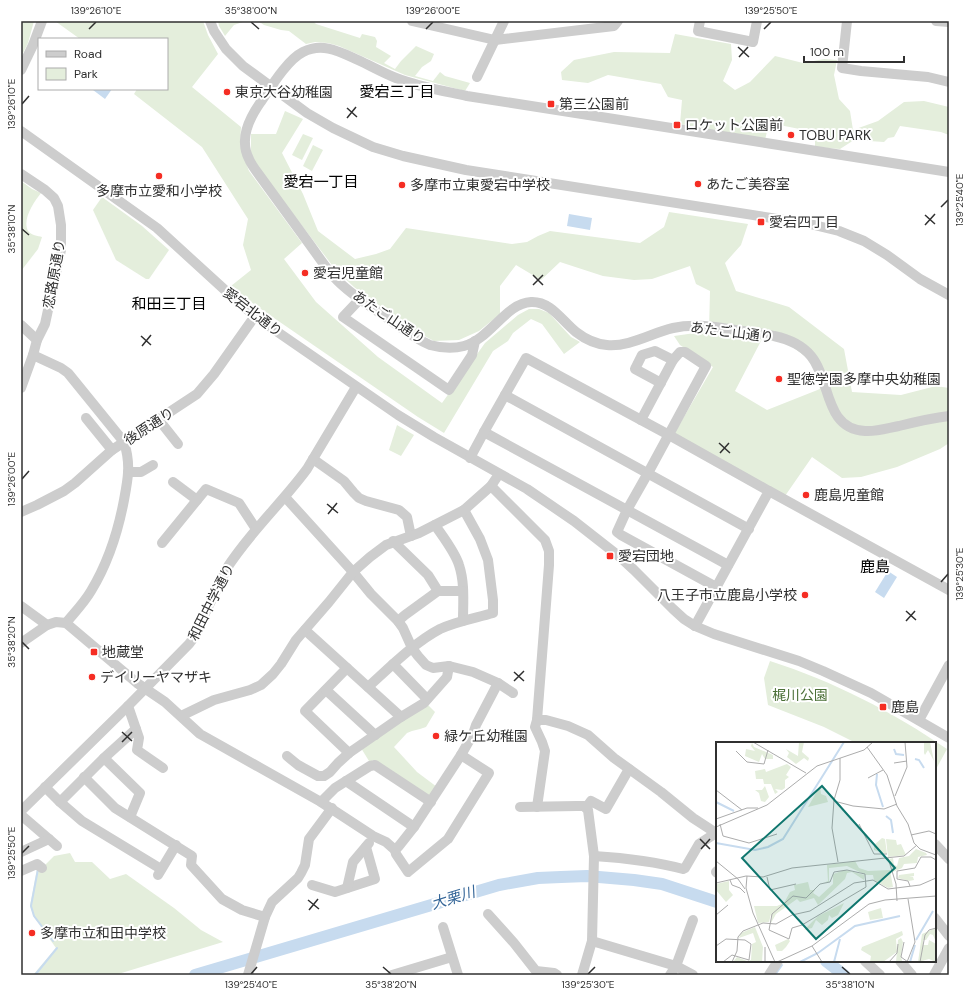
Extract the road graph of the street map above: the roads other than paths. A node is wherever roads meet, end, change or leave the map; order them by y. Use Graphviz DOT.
graph roads {
  1 [pos="42,21"];
  2 [pos="210,21"];
  3 [pos="412,21"];
  4 [pos="504,21"];
  5 [pos="618,21"];
  6 [pos="700,21"];
  7 [pos="757,21"];
  8 [pos="847,21"];
  9 [pos="936,21"];
  10 [pos="949,22"];
  11 [pos="496,40"];
  12 [pos="21,70"];
  13 [pos="477,77"];
  14 [pos="949,82"];
  15 [pos="271,87"];
  16 [pos="21,131"];
  17 [pos="949,172"];
  18 [pos="21,174"];
  19 [pos="949,296"];
  20 [pos="360,299"];
  21 [pos="255,316"];
  22 [pos="21,325"];
  23 [pos="37,340"];
  24 [pos="475,341"];
  25 [pos="33,354"];
  26 [pos="673,360"];
  27 [pos="22,382"];
  28 [pos="661,383"];
  29 [pos="356,387"];
  30 [pos="505,395"];
  31 [pos="949,416"];
  32 [pos="86,418"];
  33 [pos="159,420"];
  34 [pos="640,420"];
  35 [pos="484,432"];
  36 [pos="668,435"];
  37 [pos="124,442"];
  38 [pos="178,444"];
  39 [pos="112,450"];
  40 [pos="470,458"];
  41 [pos="313,459"];
  42 [pos="153,464"];
  43 [pos="128,472"];
  44 [pos="648,473"];
  45 [pos="499,474"];
  46 [pos="173,482"];
  47 [pos="491,486"];
  48 [pos="769,491"];
  49 [pos="285,497"];
  50 [pos="197,500"];
  51 [pos="464,510"];
  52 [pos="627,510"];
  53 [pos="21,512"];
  54 [pos="435,525"];
  55 [pos="256,529"];
  56 [pos="749,529"];
  57 [pos="411,536"];
  58 [pos="393,542"];
  59 [pos="162,543"];
  60 [pos="728,565"];
  61 [pos="353,572"];
  62 [pos="716,587"];
  63 [pos="949,590"];
  64 [pos="438,591"];
  65 [pos="462,591"];
  66 [pos="21,606"];
  67 [pos="398,621"];
  68 [pos="463,621"];
  69 [pos="66,623"];
  70 [pos="47,625"];
  71 [pos="695,626"];
  72 [pos="305,630"];
  73 [pos="21,643"];
  74 [pos="412,648"];
  75 [pos="393,664"];
  76 [pos="949,665"];
  77 [pos="449,666"];
  78 [pos="348,668"];
  79 [pos="498,683"];
  80 [pos="368,687"];
  81 [pos="146,689"];
  82 [pos="326,690"];
  83 [pos="514,693"];
  84 [pos="427,699"];
  85 [pos="128,706"];
  86 [pos="181,716"];
  87 [pos="401,717"];
  88 [pos="537,720"];
  89 [pos="918,720"];
  90 [pos="136,729"];
  91 [pos="375,735"];
  92 [pos="949,738"];
  93 [pos="349,753"];
  94 [pos="461,755"];
  95 [pos="287,756"];
  96 [pos="104,758"];
  97 [pos="163,768"];
  98 [pos="629,769"];
  99 [pos="84,777"];
  100 [pos="346,781"];
  101 [pos="45,787"];
  102 [pos="60,802"];
  103 [pos="321,802"];
  104 [pos="431,802"];
  105 [pos="520,807"];
  106 [pos="537,807"];
  107 [pos="332,808"];
  108 [pos="586,808"];
  109 [pos="21,811"];
  110 [pos="21,815"];
  111 [pos="130,817"];
  112 [pos="414,827"];
  113 [pos="373,836"];
  114 [pos="49,838"];
  115 [pos="176,845"];
  116 [pos="936,845"];
  117 [pos="57,846"];
  118 [pos="366,847"];
  119 [pos="395,850"];
  120 [pos="21,852"];
  121 [pos="594,857"];
  122 [pos="949,859"];
  123 [pos="42,868"];
  124 [pos="21,871"];
  125 [pos="312,885"];
  126 [pos="347,888"];
  127 [pos="488,914"];
  128 [pos="265,917"];
  129 [pos="936,919"];
  130 [pos="693,920"];
  131 [pos="443,927"];
  132 [pos="949,936"];
  133 [pos="592,941"];
  134 [pos="949,948"];
  135 [pos="452,958"];
  136 [pos="777,962"];
  137 [pos="866,962"];
  138 [pos="901,962"];
  139 [pos="676,966"];
  140 [pos="248,975"];
  141 [pos="392,975"];
  142 [pos="458,975"];
  143 [pos="558,975"];
  144 [pos="582,975"];
  145 [pos="670,975"];
  146 [pos="693,975"];
  147 [pos="769,975"];
  148 [pos="880,975"];
  149 [pos="912,975"];
  150 [pos="934,975"];
  1 -- 12 [label="street"];
  2 -- 15 [label="street"];
  3 -- 11 [label="street"];
  4 -- 11 [label="street"];
  5 -- 11 [label="street"];
  6 -- 7 [label="street"];
  8 -- 14 [label="street"];
  9 -- 10 [label="street"];
  11 -- 13 [label="street"];
  15 -- 17 [label="street, あたご山通り"];
  15 -- 19 [label="street"];
  15 -- 20 [label="street, あたご山通り"];
  16 -- 21 [label="street, 愛宕北通り"];
  18 -- 23 [label="street, 恋路原通り"];
  20 -- 24 [label="street, あたご山通り"];
  20 -- 24 [label="street"];
  21 -- 29 [label="street, 愛宕北通り"];
  21 -- 33 [label="street, 後原通り"];
  22 -- 23 [label="street"];
  23 -- 25 [label="street, 恋路原通り"];
  24 -- 31 [label="street, あたご山通り"];
  25 -- 27 [label="street, 恋路原通り"];
  25 -- 37 [label="street"];
  26 -- 28 [label="street"];
  26 -- 28 [label="street"];
  26 -- 36 [label="street"];
  28 -- 34 [label="street"];
  29 -- 40 [label="street, 愛宕北通り"];
  29 -- 41 [label="street, 和田中学通り"];
  30 -- 34 [label="street"];
  30 -- 35 [label="street"];
  30 -- 44 [label="street"];
  32 -- 39 [label="street"];
  33 -- 37 [label="street, 後原通り"];
  33 -- 38 [label="street"];
  34 -- 36 [label="street"];
  35 -- 40 [label="street"];
  35 -- 52 [label="street"];
  36 -- 44 [label="street"];
  36 -- 48 [label="street"];
  37 -- 39 [label="street, 後原通り"];
  37 -- 43 [label="street"];
  39 -- 53 [label="street, 後原通り"];
  40 -- 45 [label="street, 愛宕北通り"];
  41 -- 49 [label="street, 和田中学通り"];
  41 -- 57 [label="street"];
  42 -- 43 [label="street"];
  43 -- 69 [label="street"];
  44 -- 52 [label="street"];
  44 -- 56 [label="street"];
  45 -- 47 [label="street"];
  45 -- 71 [label="street, 愛宕北通り"];
  46 -- 50 [label="street"];
  47 -- 51 [label="street"];
  47 -- 88 [label="street"];
  48 -- 56 [label="street"];
  48 -- 63 [label="street"];
  49 -- 55 [label="street, 和田中学通り"];
  49 -- 61 [label="street"];
  50 -- 55 [label="street"];
  50 -- 59 [label="street"];
  51 -- 54 [label="street"];
  51 -- 68 [label="street"];
  52 -- 60 [label="street"];
  52 -- 62 [label="street"];
  54 -- 57 [label="street"];
  54 -- 65 [label="street"];
  55 -- 81 [label="street, 和田中学通り"];
  56 -- 60 [label="street"];
  57 -- 58 [label="street"];
  58 -- 61 [label="street"];
  58 -- 64 [label="street"];
  60 -- 62 [label="street"];
  61 -- 67 [label="street"];
  61 -- 72 [label="street"];
  62 -- 71 [label="street"];
  64 -- 65 [label="street"];
  64 -- 67 [label="street"];
  65 -- 68 [label="street"];
  66 -- 70 [label="street"];
  67 -- 74 [label="street"];
  68 -- 74 [label="street"];
  69 -- 70 [label="street"];
  69 -- 81 [label="street"];
  70 -- 73 [label="street"];
  71 -- 89 [label="street, 愛宕北通り"];
  72 -- 78 [label="street"];
  72 -- 86 [label="street"];
  74 -- 75 [label="street"];
  74 -- 77 [label="street"];
  75 -- 80 [label="street"];
  75 -- 84 [label="street"];
  76 -- 89 [label="street"];
  77 -- 79 [label="street"];
  77 -- 84 [label="street"];
  78 -- 80 [label="street"];
  78 -- 82 [label="street"];
  79 -- 83 [label="street"];
  79 -- 94 [label="street"];
  80 -- 87 [label="street"];
  81 -- 85 [label="street, 和田中学通り"];
  81 -- 86 [label="street"];
  82 -- 91 [label="street"];
  82 -- 93 [label="street"];
  84 -- 87 [label="street"];
  85 -- 90 [label="street"];
  85 -- 101 [label="street, 和田中学通り"];
  86 -- 103 [label="street"];
  87 -- 91 [label="street"];
  88 -- 98 [label="street"];
  88 -- 106 [label="street"];
  89 -- 92 [label="street, 愛宕北通り"];
  90 -- 96 [label="street"];
  90 -- 97 [label="street"];
  91 -- 93 [label="street"];
  93 -- 95 [label="street"];
  94 -- 104 [label="street"];
  94 -- 119 [label="street"];
  96 -- 99 [label="street"];
  96 -- 111 [label="street"];
  98 -- 108 [label="street"];
  98 -- 121 [label="street"];
  99 -- 102 [label="street"];
  99 -- 111 [label="street"];
  100 -- 103 [label="street"];
  100 -- 104 [label="street"];
  100 -- 112 [label="street"];
  101 -- 102 [label="street"];
  101 -- 109 [label="street, 和田中学通り"];
  102 -- 115 [label="street"];
  103 -- 107 [label="street"];
  104 -- 112 [label="street"];
  105 -- 106 [label="street"];
  106 -- 108 [label="street"];
  107 -- 113 [label="street"];
  107 -- 128 [label="street"];
  108 -- 121 [label="street"];
  110 -- 114 [label="street"];
  111 -- 115 [label="street"];
  112 -- 119 [label="street"];
  113 -- 118 [label="street"];
  113 -- 119 [label="street"];
  114 -- 117 [label="street"];
  114 -- 120 [label="street"];
  115 -- 128 [label="street"];
  116 -- 122 [label="street"];
  118 -- 126 [label="street"];
  118 -- 126 [label="street"];
  121 -- 133 [label="street"];
  123 -- 124 [label="street"];
  125 -- 126 [label="street"];
  127 -- 143 [label="street"];
  128 -- 140 [label="street"];
  129 -- 132 [label="street"];
  130 -- 139 [label="street"];
  131 -- 135 [label="street"];
  133 -- 139 [label="street"];
  133 -- 144 [label="street"];
  134 -- 150 [label="street"];
  135 -- 141 [label="street"];
  135 -- 142 [label="street"];
  136 -- 147 [label="street"];
  137 -- 148 [label="street"];
  138 -- 149 [label="street"];
  139 -- 145 [label="street"];
  139 -- 146 [label="street"];
}
